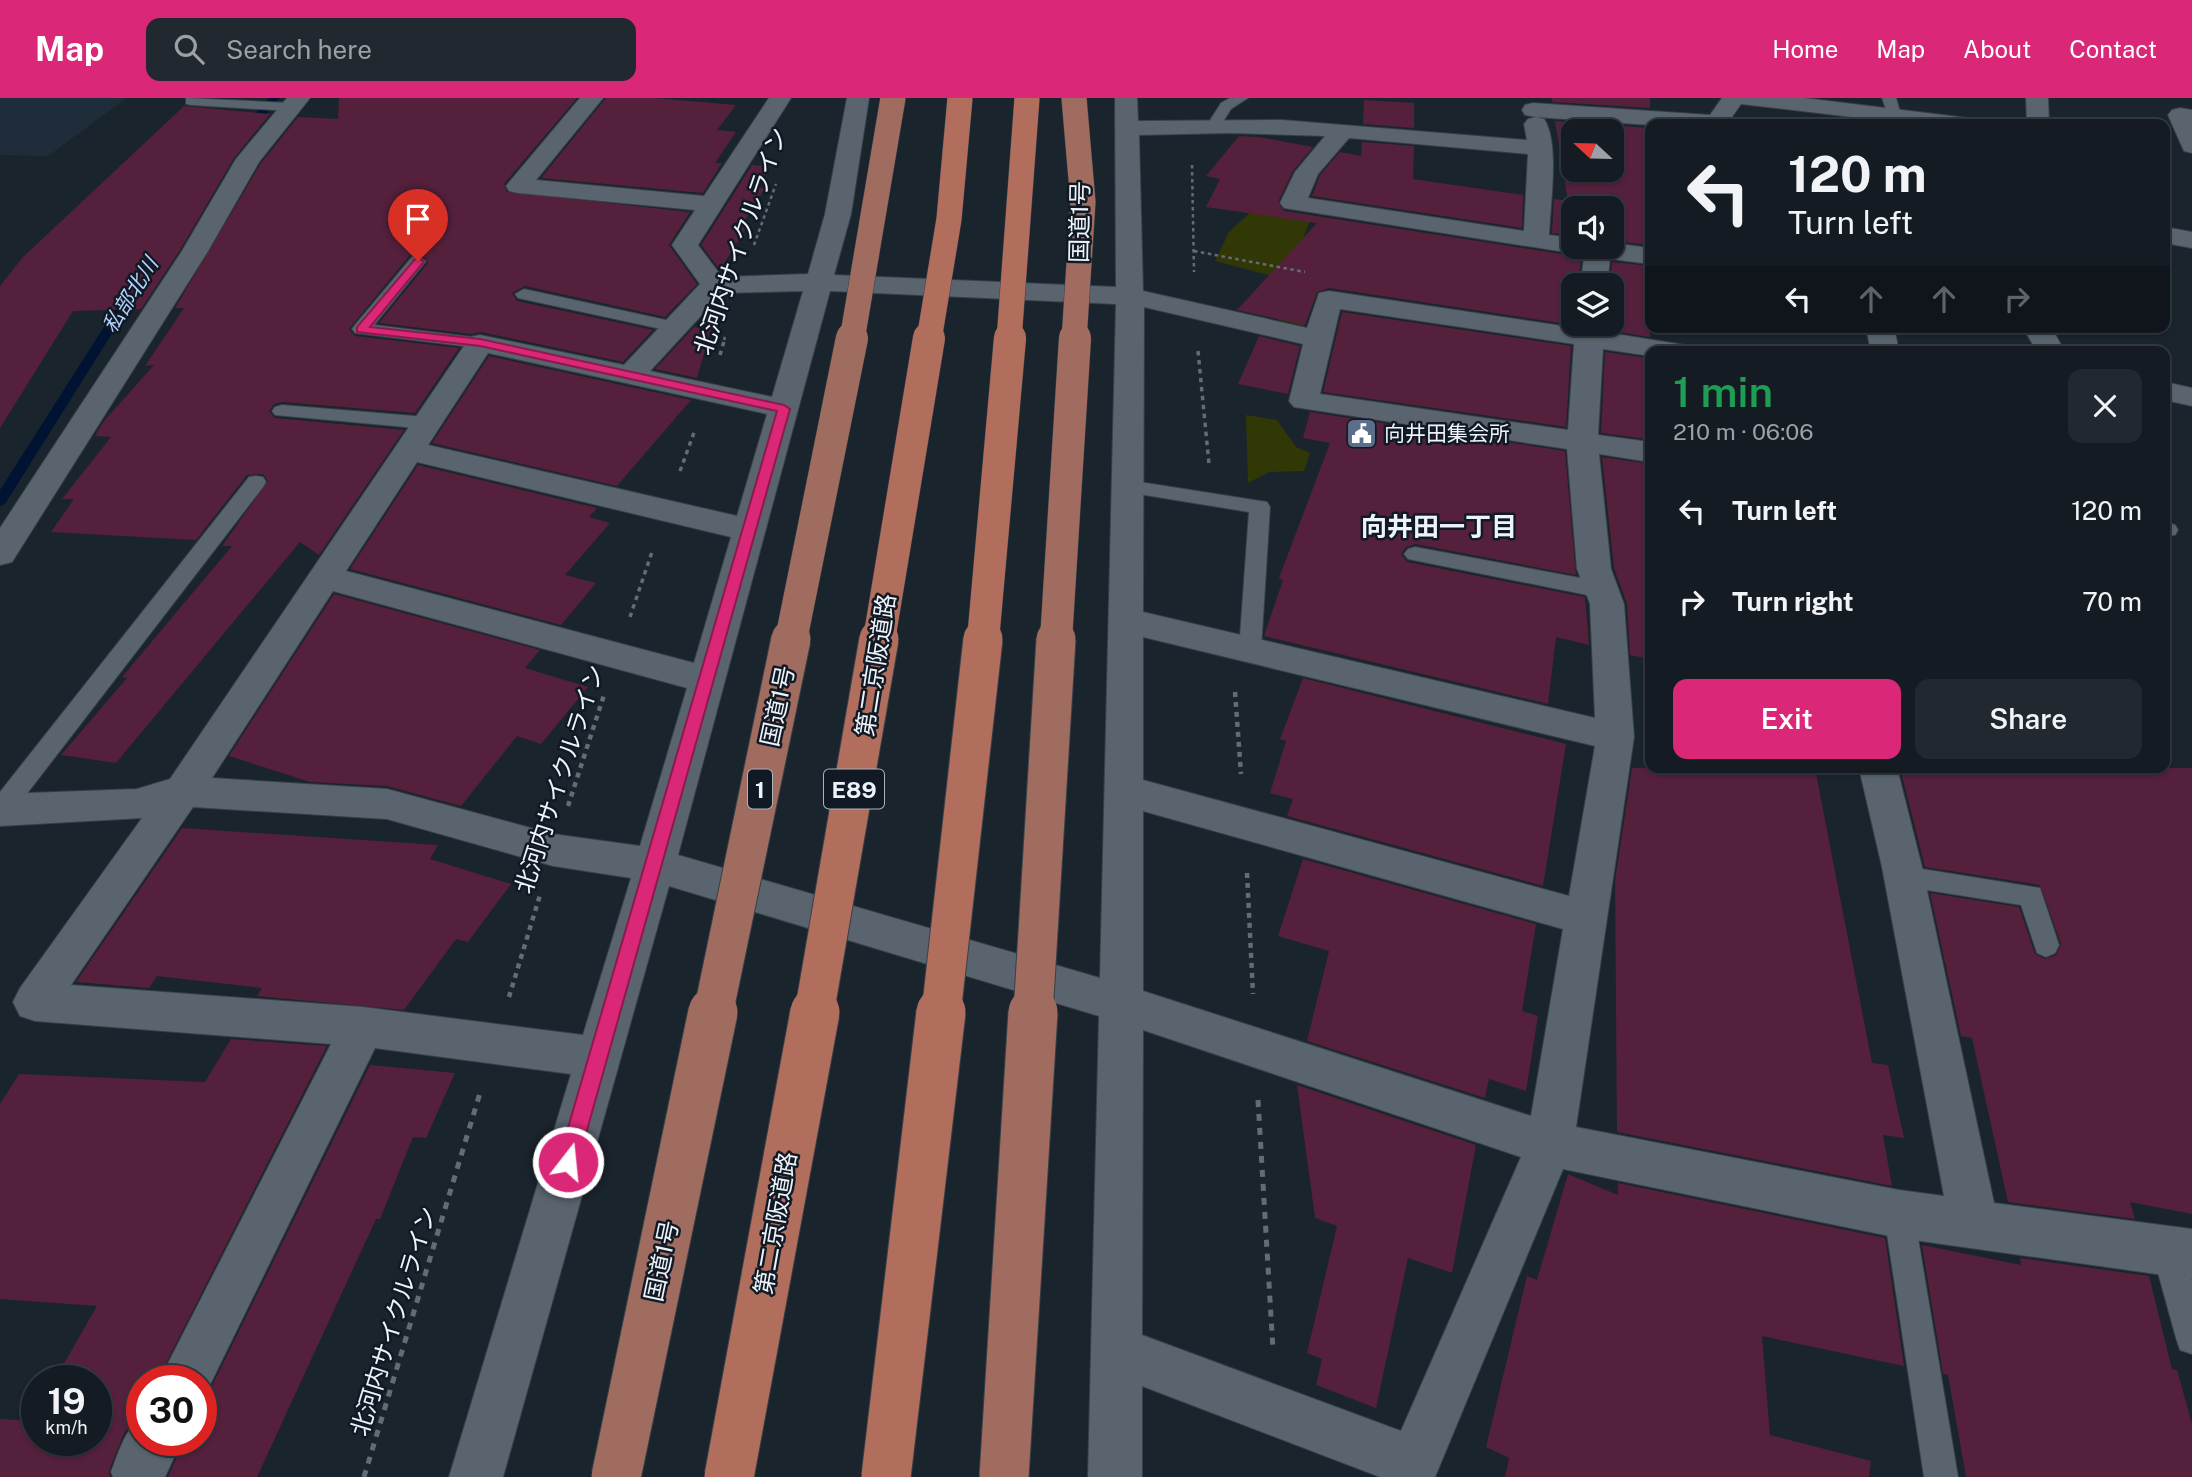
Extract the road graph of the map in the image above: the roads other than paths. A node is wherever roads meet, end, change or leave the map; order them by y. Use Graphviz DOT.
graph roads {
  1 [pos="592,98"];
  2 [pos="780,98"];
  3 [pos="858,98"];
  4 [pos="893,98"];
  5 [pos="960,98"];
  6 [pos="1027,98"];
  7 [pos="1074,98"];
  8 [pos="1241,98"];
  9 [pos="1733,98"];
  10 [pos="1745,98"];
  11 [pos="2037,98"];
  12 [pos="191,101"];
  13 [pos="288,104"];
  14 [pos="1532,104"];
  15 [pos="1892,107"];
  16 [pos="1126,114"];
  17 [pos="2192,117"];
  18 [pos="1855,118"];
  19 [pos="1651,119"];
  20 [pos="1719,119"];
  21 [pos="1946,119"];
  22 [pos="2038,119"];
  23 [pos="1214,125"];
  24 [pos="1342,131"];
  25 [pos="2192,146"];
  26 [pos="1540,148"];
  27 [pos="710,204"];
  28 [pos="2170,236"];
  29 [pos="2192,240"];
  30 [pos="1536,241"];
  31 [pos="1561,244"];
  32 [pos="1624,252"];
  33 [pos="1645,255"];
  34 [pos="418,261"];
  35 [pos="819,282"];
  36 [pos="727,285"];
  37 [pos="524,294"];
  38 [pos="1130,296"];
  39 [pos="1321,326"];
  40 [pos="675,327"];
  41 [pos="1561,328"];
  42 [pos="1589,336"];
  43 [pos="1611,336"];
  44 [pos="480,343"];
  45 [pos="1655,346"];
  46 [pos="629,376"];
  47 [pos="2170,392"];
  48 [pos="2192,397"];
  49 [pos="784,409"];
  50 [pos="282,411"];
  51 [pos="427,423"];
  52 [pos="1582,442"];
  53 [pos="409,450"];
  54 [pos="1645,451"];
  55 [pos="256,482"];
  56 [pos="1127,486"];
  57 [pos="749,530"];
  58 [pos="0,554"];
  59 [pos="1415,554"];
  60 [pos="324,577"];
  61 [pos="1602,590"];
  62 [pos="1125,620"];
  63 [pos="1250,650"];
  64 [pos="708,680"];
  65 [pos="1615,737"];
  66 [pos="1879,773"];
  67 [pos="1124,790"];
  68 [pos="183,791"];
  69 [pos="0,810"];
  70 [pos="655,865"];
  71 [pos="1904,877"];
  72 [pos="1586,918"];
  73 [pos="2046,945"];
  74 [pos="1121,1003"];
  75 [pos="363,1027"];
  76 [pos="599,1057"];
  77 [pos="1550,1144"];
  78 [pos="1899,1213"];
  79 [pos="1974,1224"];
  80 [pos="2180,1253"];
  81 [pos="2192,1338"];
  82 [pos="1117,1351"];
  83 [pos="193,1365"];
  84 [pos="476,1477"];
  85 [pos="615,1477"];
  86 [pos="729,1477"];
  87 [pos="886,1477"];
  88 [pos="1004,1477"];
  89 [pos="1115,1477"];
  90 [pos="1941,1477"];
  1 -- 27 [label="street"];
  2 -- 27 [label="street"];
  3 -- 35 [label="street"];
  4 -- 85 [label="highway, 国道1号 / 1, bridge"];
  5 -- 86 [label="highway, 第二京阪道路 / E89, bridge"];
  6 -- 87 [label="highway, bridge"];
  7 -- 88 [label="highway, 国道1号, bridge"];
  8 -- 23 [label="lane"];
  9 -- 20 [label="street"];
  10 -- 18 [label="street"];
  11 -- 22 [label="street"];
  12 -- 13 [label="lane"];
  13 -- 58 [label="street"];
  14 -- 19 [label="street"];
  14 -- 26 [label="street"];
  15 -- 18 [label="street"];
  15 -- 21 [label="street"];
  16 -- 23 [label="street"];
  16 -- 38 [label="street"];
  17 -- 25 [label="street"];
  23 -- 24 [label="street"];
  24 -- 26 [label="street"];
  24 -- 30 [label="street"];
  26 -- 30 [label="street"];
  27 -- 36 [label="street"];
  28 -- 29 [label="street"];
  30 -- 31 [label="street"];
  32 -- 33 [label="street"];
  34 -- 44 [label="lane"];
  35 -- 36 [label="street"];
  35 -- 38 [label="street"];
  35 -- 49 [label="street"];
  36 -- 40 [label="street"];
  37 -- 40 [label="lane"];
  38 -- 39 [label="street"];
  38 -- 56 [label="street"];
  39 -- 41 [label="street"];
  39 -- 52 [label="street"];
  40 -- 46 [label="street"];
  42 -- 52 [label="street"];
  43 -- 45 [label="street"];
  44 -- 46 [label="street"];
  44 -- 51 [label="street"];
  46 -- 49 [label="street"];
  47 -- 48 [label="street"];
  49 -- 57 [label="street"];
  50 -- 51 [label="lane"];
  51 -- 53 [label="street"];
  52 -- 54 [label="street"];
  52 -- 61 [label="street"];
  53 -- 57 [label="street"];
  53 -- 60 [label="street"];
  55 -- 69 [label="lane"];
  56 -- 62 [label="street"];
  56 -- 63 [label="lane"];
  57 -- 64 [label="street"];
  59 -- 61 [label="lane"];
  60 -- 64 [label="street"];
  60 -- 68 [label="street"];
  61 -- 65 [label="street"];
  62 -- 63 [label="street"];
  62 -- 67 [label="street"];
  63 -- 65 [label="street"];
  64 -- 70 [label="street"];
  65 -- 72 [label="street"];
  66 -- 71 [label="street"];
  67 -- 72 [label="street"];
  67 -- 74 [label="street"];
  68 -- 69 [label="street"];
  68 -- 70 [label="street"];
  68 -- 75 [label="street"];
  70 -- 74 [label="street"];
  70 -- 76 [label="street"];
  71 -- 73 [label="lane"];
  71 -- 79 [label="street"];
  72 -- 77 [label="street"];
  74 -- 77 [label="street"];
  74 -- 82 [label="street"];
  75 -- 76 [label="street"];
  75 -- 83 [label="street"];
  76 -- 84 [label="street"];
  77 -- 78 [label="street"];
  77 -- 82 [label="street"];
  78 -- 79 [label="street"];
  78 -- 90 [label="lane"];
  79 -- 80 [label="street"];
  80 -- 81 [label="lane"];
  82 -- 89 [label="street"];
}
